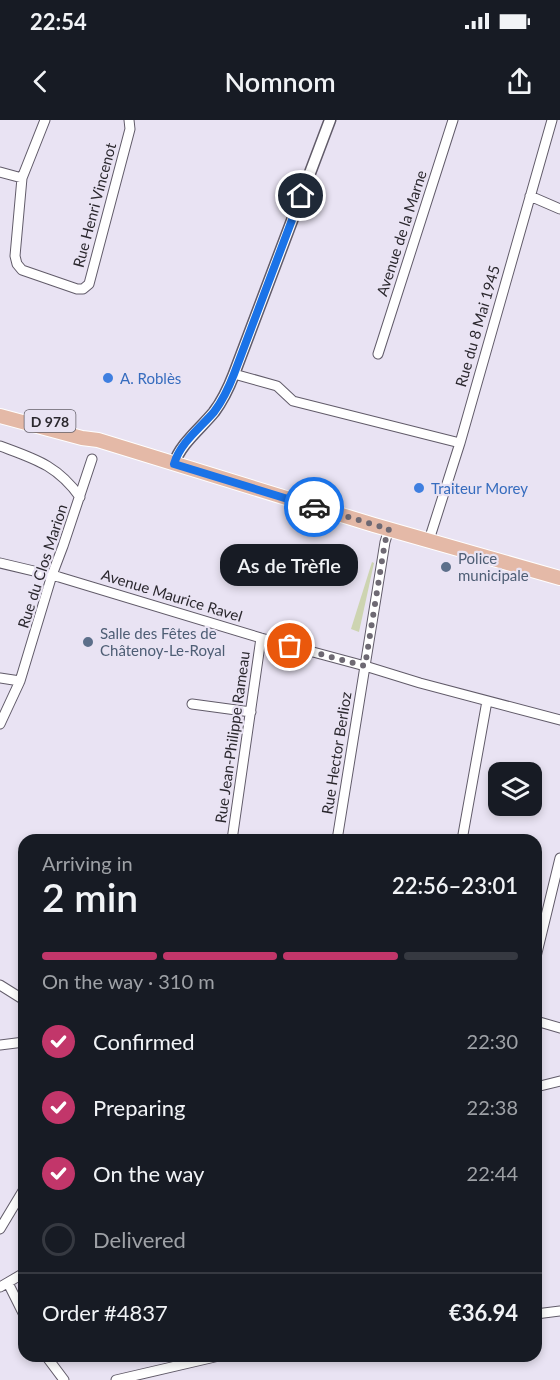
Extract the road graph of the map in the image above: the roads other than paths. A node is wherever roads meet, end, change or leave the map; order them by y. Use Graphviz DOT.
graph roads {
  1 [pos="45,120"];
  2 [pos="129,120"];
  3 [pos="330,120"];
  4 [pos="453,120"];
  5 [pos="552,120"];
  6 [pos="0,172"];
  7 [pos="22,178"];
  8 [pos="530,196"];
  9 [pos="560,209"];
  10 [pos="378,354"];
  11 [pos="234,374"];
  12 [pos="0,406"];
  13 [pos="0,416"];
  14 [pos="98,440"];
  15 [pos="459,443"];
  16 [pos="0,446"];
  17 [pos="92,459"];
  18 [pos="174,464"];
  19 [pos="80,496"];
  20 [pos="389,529"];
  21 [pos="429,540"];
  22 [pos="0,563"];
  23 [pos="52,575"];
  24 [pos="560,578"];
  25 [pos="261,638"];
  26 [pos="365,666"];
  27 [pos="0,678"];
  28 [pos="20,681"];
  29 [pos="488,701"];
  30 [pos="192,704"];
  31 [pos="251,712"];
  32 [pos="560,720"];
  33 [pos="0,724"];
  34 [pos="233,834"];
  35 [pos="338,834"];
  36 [pos="463,834"];
  37 [pos="560,858"];
  38 [pos="542,911"];
  39 [pos="0,985"];
  40 [pos="18,996"];
  41 [pos="542,1024"];
  42 [pos="560,1028"];
  43 [pos="18,1043"];
  44 [pos="0,1045"];
  45 [pos="560,1081"];
  46 [pos="542,1086"];
  47 [pos="18,1199"];
  48 [pos="0,1229"];
  49 [pos="18,1277"];
  50 [pos="4,1285"];
  51 [pos="18,1306"];
  52 [pos="560,1311"];
  53 [pos="542,1313"];
  54 [pos="50,1362"];
  55 [pos="193,1362"];
  56 [pos="64,1380"];
  57 [pos="116,1380"];
  1 -- 7 [label="street, Rue Henri Vincenot"];
  2 -- 7 [label="street, Rue Henri Vincenot"];
  3 -- 11 [label="street"];
  4 -- 10 [label="street, Avenue de la Marne"];
  5 -- 8 [label="street, Rue du 8 Mai 1945"];
  6 -- 7 [label="street"];
  8 -- 9 [label="street"];
  8 -- 15 [label="street, Rue du 8 Mai 1945"];
  11 -- 15 [label="street"];
  11 -- 18 [label="street"];
  12 -- 14 [label="main road, D 978"];
  13 -- 14 [label="main road, D 978"];
  14 -- 18 [label="main road, D 978"];
  15 -- 21 [label="street, Rue du 8 Mai 1945"];
  16 -- 19 [label="street"];
  17 -- 19 [label="street, Rue du Clos Marion"];
  18 -- 20 [label="main road, D 978"];
  19 -- 23 [label="street, Rue du Clos Marion"];
  20 -- 21 [label="main road, D 978"];
  20 -- 26 [label="street, Rue Hector Berlioz"];
  21 -- 24 [label="main road, D 978"];
  22 -- 23 [label="street, Avenue Maurice Ravel"];
  23 -- 25 [label="street, Avenue Maurice Ravel"];
  23 -- 28 [label="street, Rue du Clos Marion"];
  25 -- 26 [label="street, Avenue Maurice Ravel"];
  25 -- 31 [label="street, Rue Jean-Philippe Rameau"];
  26 -- 29 [label="street, Avenue Maurice Ravel"];
  26 -- 35 [label="street, Rue Hector Berlioz"];
  27 -- 28 [label="street"];
  28 -- 33 [label="street, Rue du Clos Marion"];
  29 -- 32 [label="street, Avenue Maurice Ravel"];
  29 -- 36 [label="street"];
  30 -- 31 [label="street"];
  31 -- 34 [label="street, Rue Jean-Philippe Rameau"];
  37 -- 38 [label="street"];
  39 -- 40 [label="street"];
  41 -- 42 [label="street"];
  43 -- 44 [label="street"];
  45 -- 46 [label="street"];
  47 -- 48 [label="street"];
  49 -- 50 [label="street"];
  50 -- 51 [label="street"];
  52 -- 53 [label="street"];
  54 -- 56 [label="street"];
  55 -- 57 [label="street"];
}
